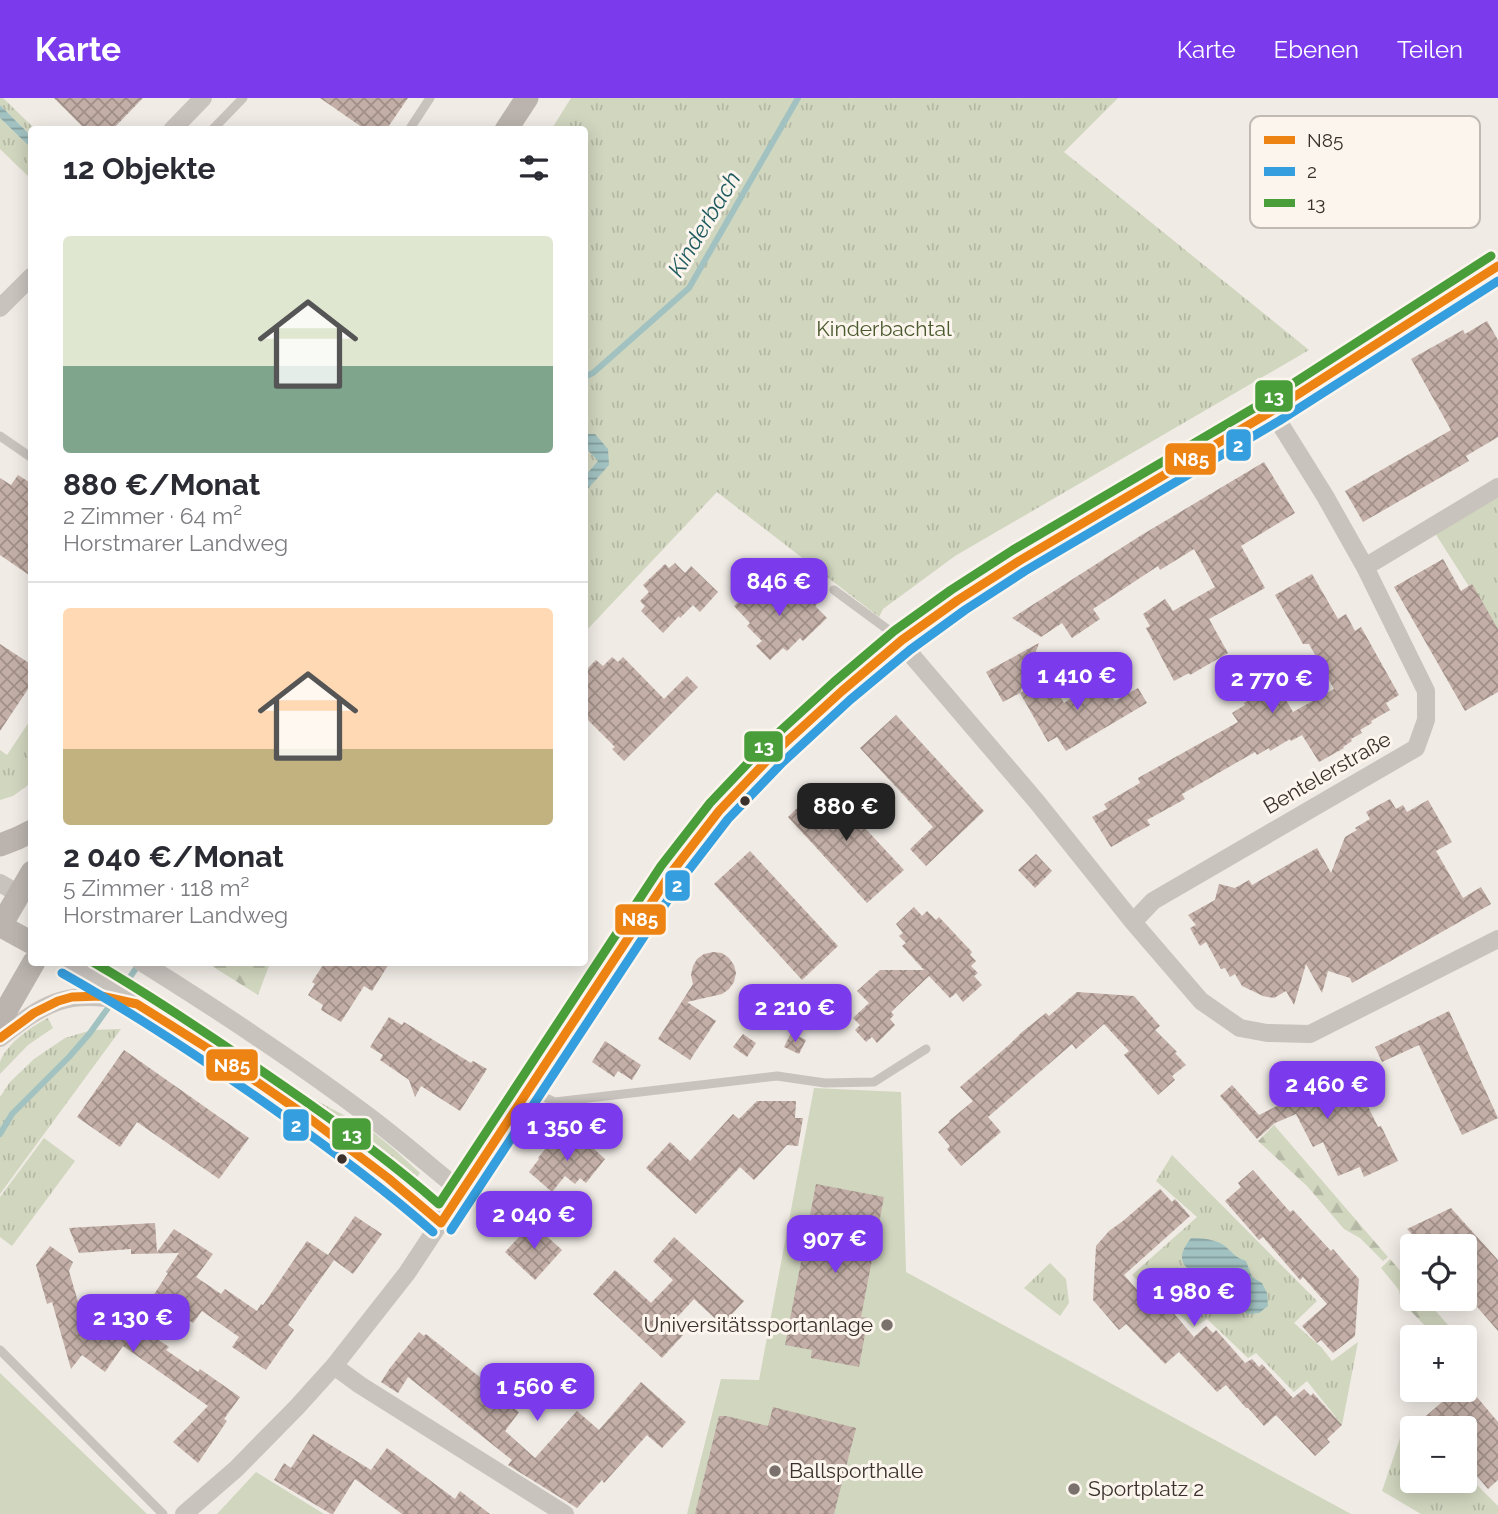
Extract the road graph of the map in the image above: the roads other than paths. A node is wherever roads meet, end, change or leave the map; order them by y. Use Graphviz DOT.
graph roads {
  1 [pos="203,98"];
  2 [pos="243,98"];
  3 [pos="430,98"];
  4 [pos="527,98"];
  5 [pos="176,126"];
  6 [pos="216,126"];
  7 [pos="412,126"];
  8 [pos="509,126"];
  9 [pos="1498,266"];
  10 [pos="28,279"];
  11 [pos="0,308"];
  12 [pos="1272,411"];
  13 [pos="0,436"];
  14 [pos="28,455"];
  15 [pos="1498,487"];
  16 [pos="1365,567"];
  17 [pos="834,590"];
  18 [pos="902,640"];
  19 [pos="28,833"];
  20 [pos="0,845"];
  21 [pos="28,878"];
  22 [pos="17,892"];
  23 [pos="1133,922"];
  24 [pos="0,926"];
  25 [pos="1498,939"];
  26 [pos="28,941"];
  27 [pos="32,966"];
  28 [pos="73,966"];
  29 [pos="150,966"];
  30 [pos="103,991"];
  31 [pos="0,1021"];
  32 [pos="0,1038"];
  33 [pos="926,1049"];
  34 [pos="528,1090"];
  35 [pos="462,1192"];
  36 [pos="441,1223"];
  37 [pos="0,1350"];
  38 [pos="334,1366"];
  39 [pos="163,1514"];
  40 [pos="184,1514"];
  41 [pos="565,1514"];
  1 -- 5 [label="street"];
  2 -- 6 [label="lane"];
  3 -- 7 [label="lane"];
  4 -- 8 [label="main road"];
  9 -- 12 [label="street"];
  10 -- 11 [label="street"];
  12 -- 16 [label="street, Bentelerstraße"];
  12 -- 18 [label="street"];
  13 -- 14 [label="lane"];
  15 -- 16 [label="street"];
  16 -- 23 [label="street, Bentelerstraße"];
  17 -- 18 [label="lane"];
  18 -- 23 [label="street"];
  18 -- 34 [label="street"];
  19 -- 20 [label="main road"];
  21 -- 22 [label="main road"];
  22 -- 24 [label="main road"];
  23 -- 25 [label="street"];
  24 -- 26 [label="main road"];
  27 -- 31 [label="main road"];
  28 -- 30 [label="street"];
  29 -- 35 [label="street"];
  30 -- 32 [label="street"];
  30 -- 36 [label="street"];
  33 -- 34 [label="lane"];
  34 -- 35 [label="street"];
  35 -- 36 [label="street"];
  36 -- 38 [label="street"];
  37 -- 39 [label="lane"];
  38 -- 40 [label="street"];
  38 -- 41 [label="street"];
}
